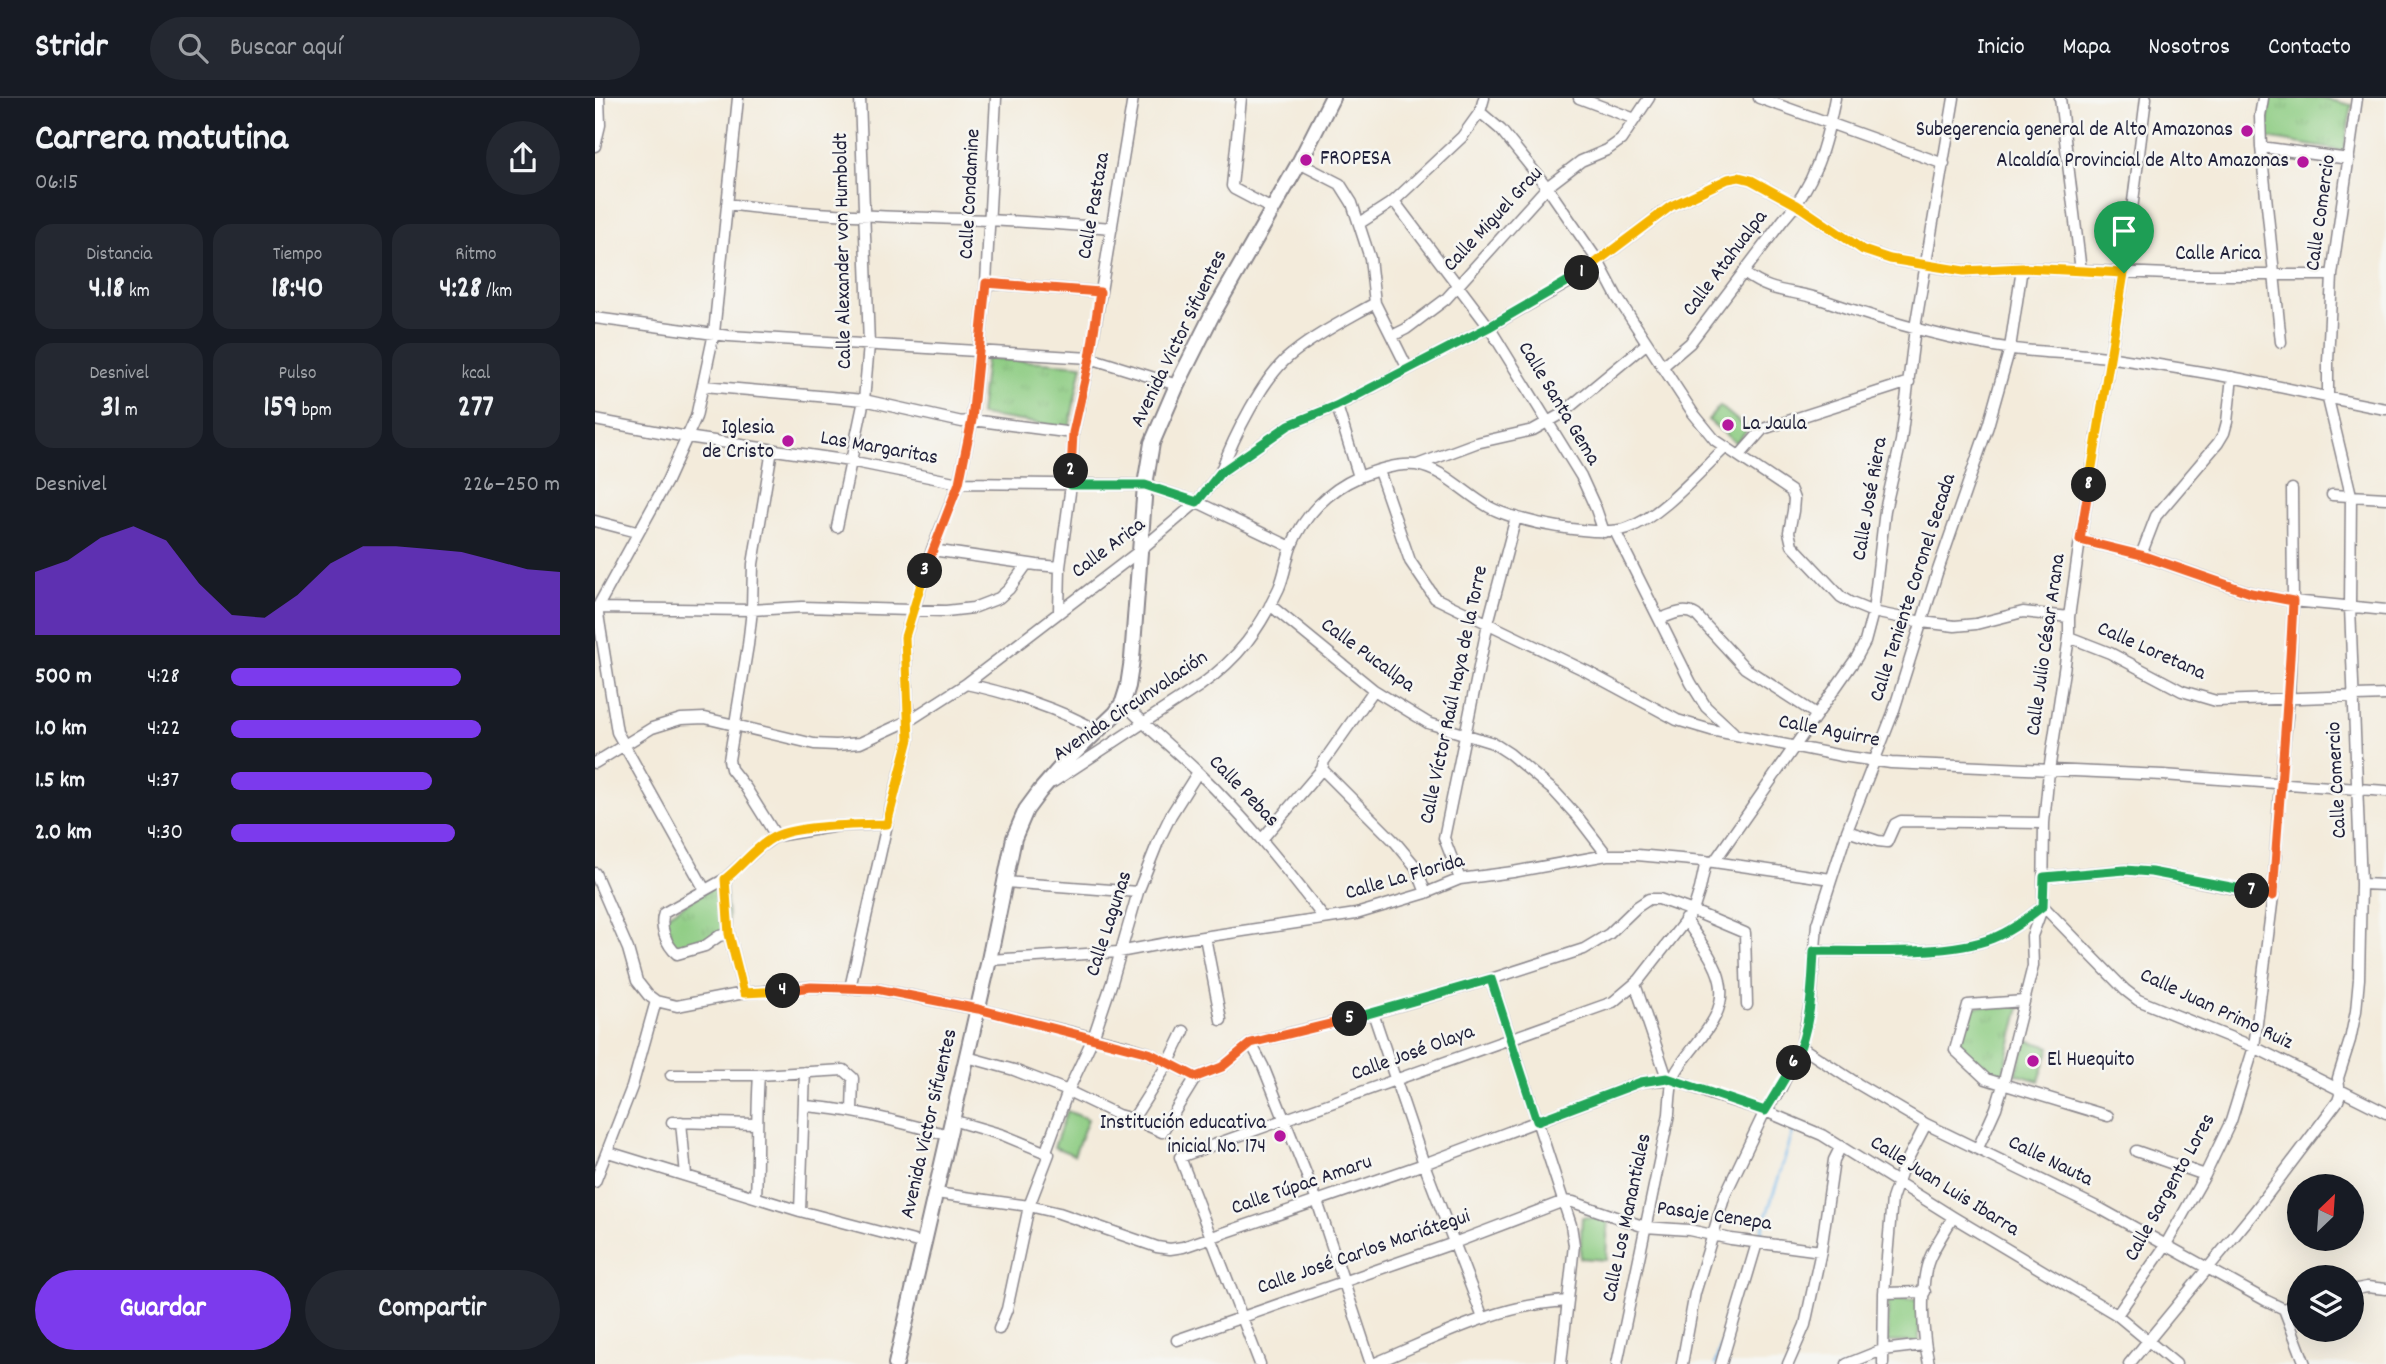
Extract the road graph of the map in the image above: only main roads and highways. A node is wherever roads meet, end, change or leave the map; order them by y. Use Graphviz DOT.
graph roads {
  1 [pos="1332,98"];
  2 [pos="896,1364"];
  1 -- 2 [label="highway, Avenida Victor Sifuentes"];
}
